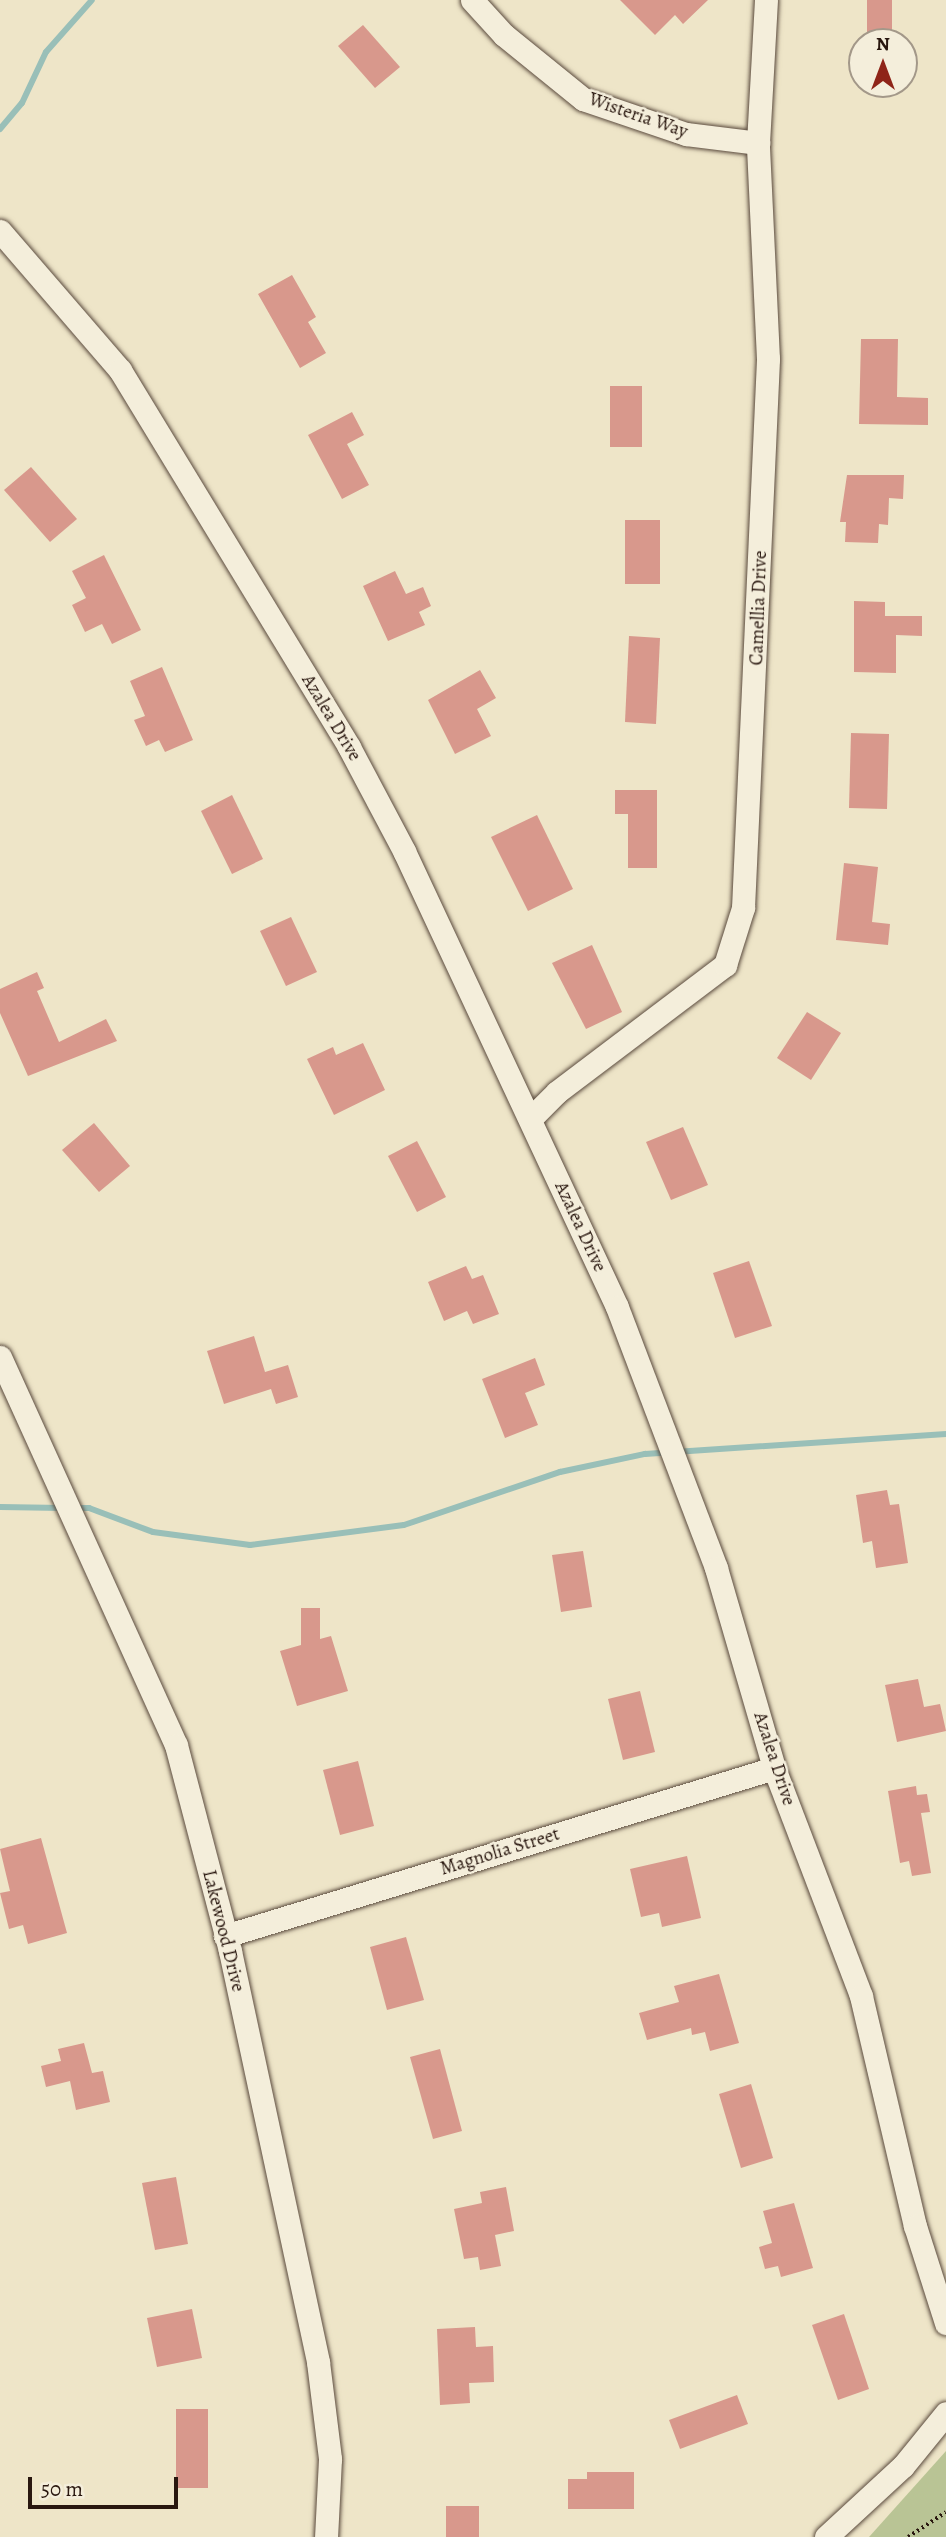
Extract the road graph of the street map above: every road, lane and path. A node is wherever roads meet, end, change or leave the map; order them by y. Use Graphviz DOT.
graph roads {
  1 [pos="472,0"];
  2 [pos="766,0"];
  3 [pos="758,143"];
  4 [pos="0,231"];
  5 [pos="530,1119"];
  6 [pos="0,1357"];
  7 [pos="774,1768"];
  8 [pos="225,1936"];
  9 [pos="946,2323"];
  10 [pos="946,2413"];
  11 [pos="946,2512"];
  12 [pos="326,2537"];
  13 [pos="826,2537"];
  14 [pos="908,2537"];
  1 -- 3 [label="street, Wisteria Way"];
  2 -- 3 [label="street, Camellia Drive"];
  3 -- 5 [label="street, Camellia Drive"];
  4 -- 5 [label="street, Azalea Drive"];
  5 -- 7 [label="street, Azalea Drive"];
  6 -- 8 [label="street, Lakewood Drive"];
  7 -- 8 [label="street, Magnolia Street"];
  7 -- 9 [label="street, Azalea Drive"];
  8 -- 12 [label="street, Lakewood Drive"];
  10 -- 13 [label="street"];
  11 -- 14 [label="path"];
}
